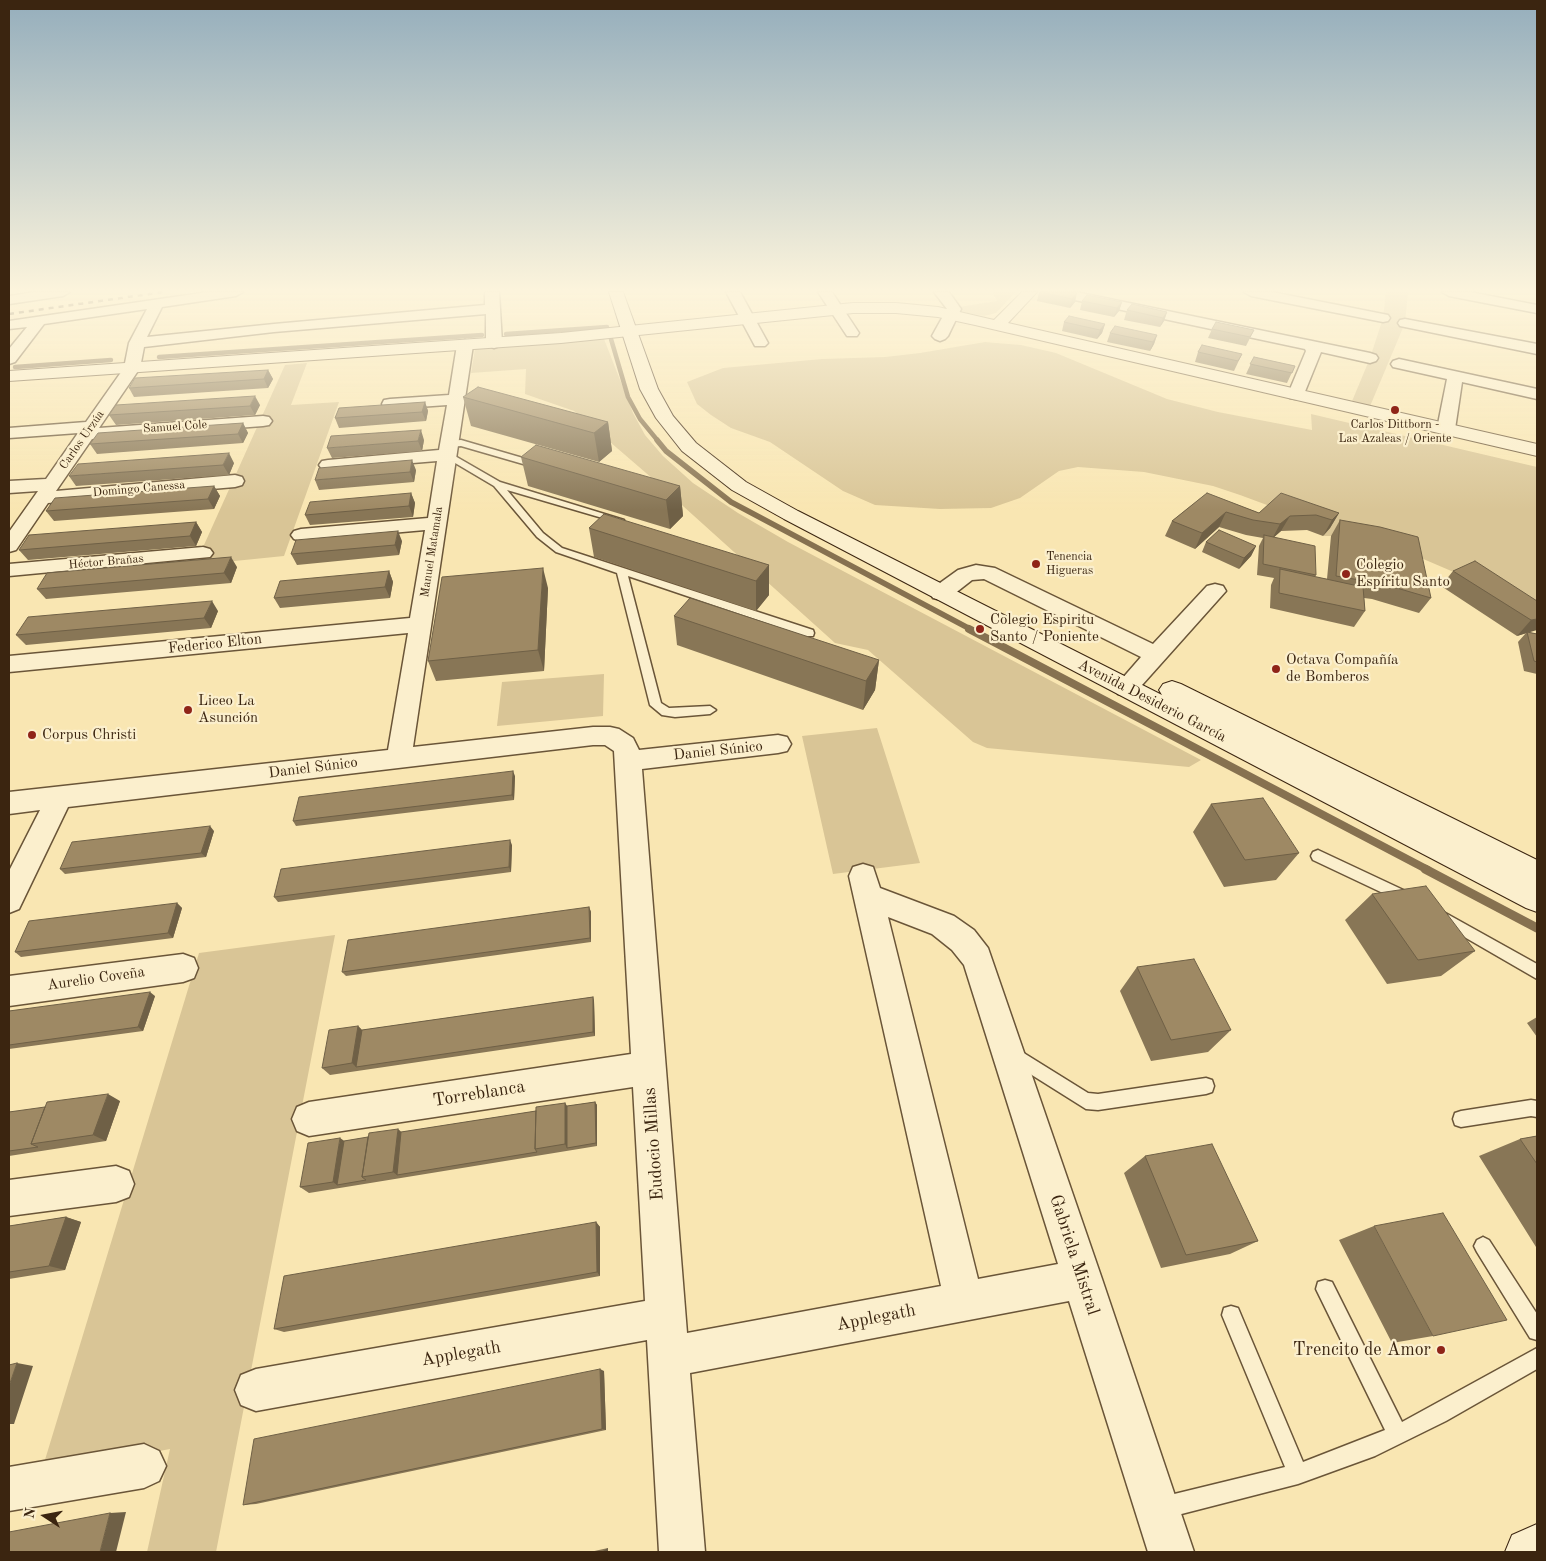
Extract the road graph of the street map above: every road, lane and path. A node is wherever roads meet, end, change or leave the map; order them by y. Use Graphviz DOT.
graph roads {
  1 [pos="133,365"];
  2 [pos="178,365"];
  3 [pos="463,365"];
  4 [pos="641,365"];
  5 [pos="659,365"];
  6 [pos="1170,365"];
  7 [pos="1308,365"];
  8 [pos="1403,365"];
  9 [pos="132,368"];
  10 [pos="9,376"];
  11 [pos="1457,378"];
  12 [pos="461,394"];
  13 [pos="1296,394"];
  14 [pos="1537,394"];
  15 [pos="372,406"];
  16 [pos="675,415"];
  17 [pos="263,421"];
  18 [pos="1446,428"];
  19 [pos="89,430"];
  20 [pos="9,433"];
  21 [pos="448,450"];
  22 [pos="1537,450"];
  23 [pos="328,465"];
  24 [pos="547,468"];
  25 [pos="235,481"];
  26 [pos="496,484"];
  27 [pos="9,487"];
  28 [pos="47,491"];
  29 [pos="437,523"];
  30 [pos="630,524"];
  31 [pos="301,535"];
  32 [pos="9,546"];
  33 [pos="203,553"];
  34 [pos="9,570"];
  35 [pos="622,572"];
  36 [pos="948,587"];
  37 [pos="1215,591"];
  38 [pos="421,624"];
  39 [pos="809,633"];
  40 [pos="9,664"];
  41 [pos="1141,672"];
  42 [pos="710,710"];
  43 [pos="1252,742"];
  44 [pos="778,744"];
  45 [pos="623,750"];
  46 [pos="399,758"];
  47 [pos="59,798"];
  48 [pos="9,803"];
  49 [pos="1318,856"];
  50 [pos="16,870"];
  51 [pos="1537,874"];
  52 [pos="1537,899"];
  53 [pos="9,900"];
  54 [pos="183,968"];
  55 [pos="1537,972"];
  56 [pos="9,991"];
  57 [pos="1007,1051"];
  58 [pos="649,1068"];
  59 [pos="1206,1086"];
  60 [pos="1537,1109"];
  61 [pos="309,1119"];
  62 [pos="1461,1119"];
  63 [pos="116,1184"];
  64 [pos="9,1198"];
  65 [pos="1483,1246"];
  66 [pos="1083,1280"];
  67 [pos="1325,1290"];
  68 [pos="964,1302"];
  69 [pos="1231,1315"];
  70 [pos="666,1317"];
  71 [pos="1537,1331"];
  72 [pos="669,1357"];
  73 [pos="1537,1358"];
  74 [pos="256,1390"];
  75 [pos="1398,1435"];
  76 [pos="144,1466"];
  77 [pos="1298,1474"];
  78 [pos="9,1489"];
  79 [pos="1157,1509"];
  80 [pos="1537,1548"];
  81 [pos="682,1552"];
  82 [pos="1171,1552"];
  83 [pos="1529,1552"];
  1 -- 9 [label="street, Carlos Urzúa"];
  2 -- 9 [label="street"];
  3 -- 12 [label="street, Manuel Matamala"];
  4 -- 16 [label="street, Avenida Desiderio García"];
  5 -- 16 [label="street, Avenida Desiderio García"];
  6 -- 13 [label="street"];
  7 -- 13 [label="street"];
  8 -- 11 [label="street"];
  9 -- 10 [label="street"];
  9 -- 19 [label="street, Carlos Urzúa"];
  11 -- 14 [label="street"];
  11 -- 18 [label="street"];
  12 -- 15 [label="street"];
  12 -- 21 [label="street, Manuel Matamala"];
  13 -- 18 [label="street"];
  16 -- 36 [label="street, Avenida Desiderio García"];
  17 -- 19 [label="street, Samuel Cole"];
  18 -- 22 [label="street"];
  19 -- 20 [label="street, Samuel Cole"];
  19 -- 28 [label="street, Carlos Urzúa"];
  21 -- 23 [label="street"];
  21 -- 24 [label="lane"];
  21 -- 26 [label="lane"];
  21 -- 29 [label="street, Manuel Matamala"];
  25 -- 28 [label="street, Domingo Canessa"];
  26 -- 30 [label="lane"];
  26 -- 35 [label="lane"];
  27 -- 28 [label="street, Domingo Canessa"];
  28 -- 32 [label="street, Carlos Urzúa"];
  29 -- 31 [label="street"];
  29 -- 38 [label="street, Manuel Matamala"];
  33 -- 34 [label="street, Héctor Brañas"];
  35 -- 39 [label="lane"];
  35 -- 42 [label="lane"];
  36 -- 41 [label="street, Avenida Desiderio García"];
  36 -- 41 [label="street"];
  37 -- 41 [label="street"];
  38 -- 40 [label="street, Federico Elton"];
  38 -- 46 [label="street, Manuel Matamala"];
  41 -- 43 [label="street, Avenida Desiderio García"];
  43 -- 51 [label="street, Avenida Desiderio García"];
  43 -- 52 [label="street, Avenida Desiderio García"];
  44 -- 45 [label="street, Daniel Súnico"];
  45 -- 46 [label="street, Daniel Súnico"];
  45 -- 58 [label="street, Eudocio Millas"];
  46 -- 47 [label="street, Daniel Súnico"];
  47 -- 48 [label="street, Daniel Súnico"];
  47 -- 50 [label="street"];
  49 -- 55 [label="lane"];
  50 -- 53 [label="street"];
  54 -- 56 [label="street, Aurelio Coveña"];
  57 -- 59 [label="lane"];
  57 -- 66 [label="street, Gabriela Mistral"];
  57 -- 68 [label="street, Gabriela Mistral"];
  58 -- 61 [label="street, Torreblanca"];
  58 -- 70 [label="street, Eudocio Millas"];
  60 -- 62 [label="lane"];
  63 -- 64 [label="street"];
  65 -- 71 [label="lane"];
  66 -- 68 [label="street, Applegath"];
  66 -- 79 [label="street, Gabriela Mistral"];
  67 -- 75 [label="lane"];
  68 -- 72 [label="street, Applegath"];
  69 -- 77 [label="lane"];
  70 -- 72 [label="street, Eudocio Millas"];
  70 -- 74 [label="street, Applegath"];
  72 -- 81 [label="street, Eudocio Millas"];
  73 -- 75 [label="lane"];
  75 -- 77 [label="lane"];
  76 -- 78 [label="street"];
  77 -- 79 [label="lane"];
  79 -- 82 [label="street, Gabriela Mistral"];
  80 -- 83 [label="street"];
}
